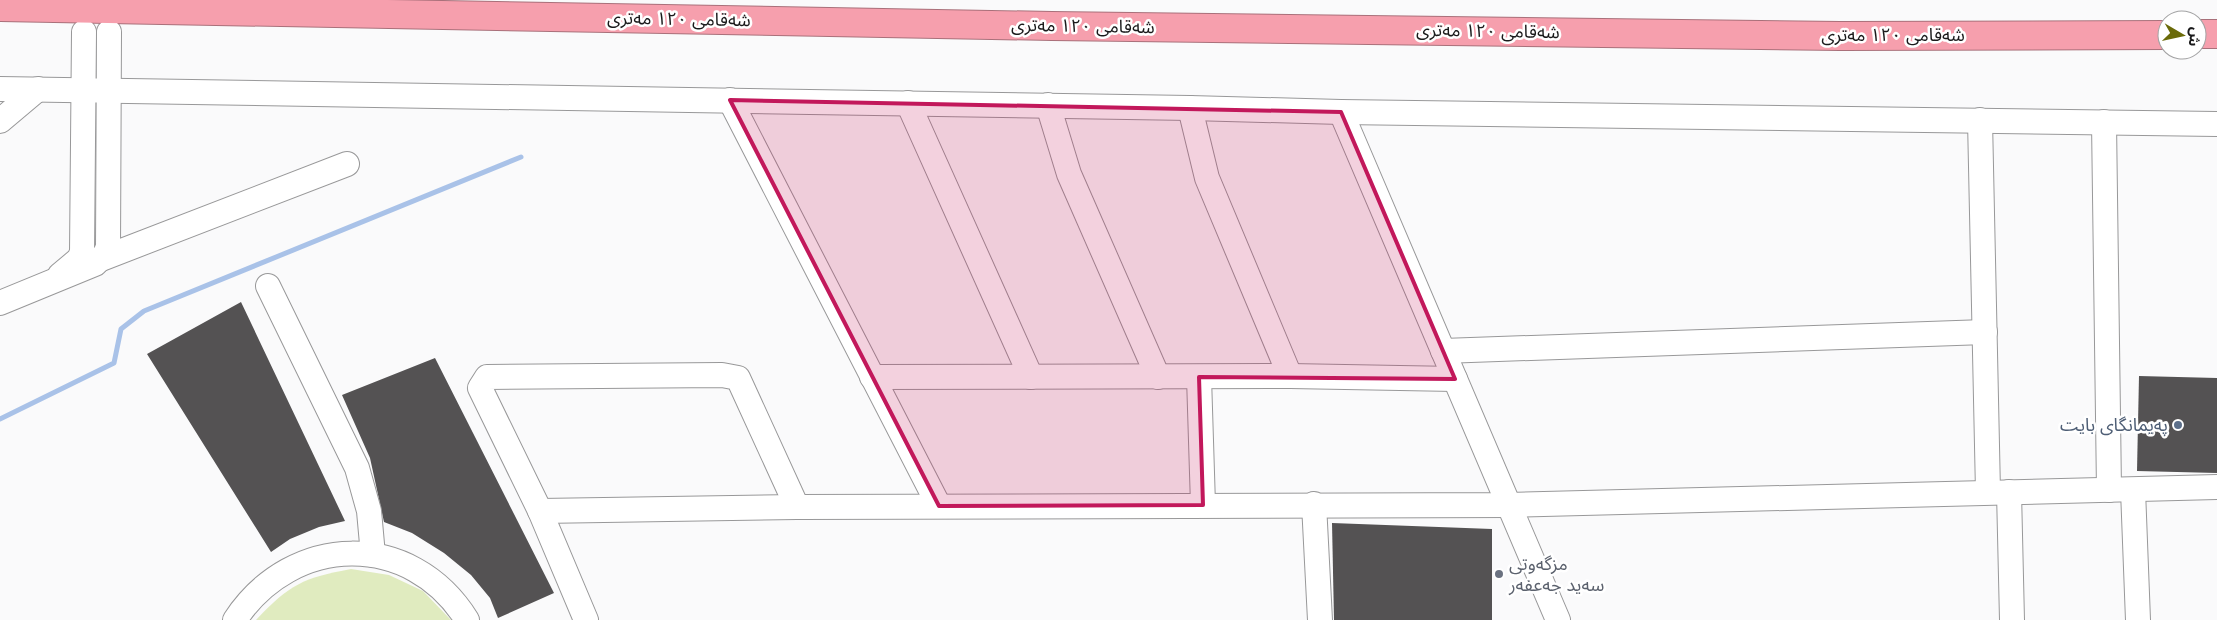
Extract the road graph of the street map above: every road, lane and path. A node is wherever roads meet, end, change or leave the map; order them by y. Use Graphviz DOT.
graph roads {
  1 [pos="0,7"];
  2 [pos="84,32"];
  3 [pos="108,32"];
  4 [pos="2157,35"];
  5 [pos="0,89"];
  6 [pos="38,89"];
  7 [pos="84,90"];
  8 [pos="110,90"];
  9 [pos="730,100"];
  10 [pos="908,103"];
  11 [pos="1048,105"];
  12 [pos="1190,108"];
  13 [pos="1341,112"];
  14 [pos="1980,120"];
  15 [pos="0,121"];
  16 [pos="2104,122"];
  17 [pos="2217,124"];
  18 [pos="347,164"];
  19 [pos="101,259"];
  20 [pos="53,280"];
  21 [pos="268,286"];
  22 [pos="0,304"];
  23 [pos="1985,332"];
  24 [pos="1443,351"];
  25 [pos="1290,376"];
  26 [pos="872,377"];
  27 [pos="1031,377"];
  28 [pos="1158,377"];
  29 [pos="1200,377"];
  30 [pos="1455,379"];
  31 [pos="2217,487"];
  32 [pos="2109,490"];
  33 [pos="2133,490"];
  34 [pos="1998,492"];
  35 [pos="1314,504"];
  36 [pos="1202,505"];
  37 [pos="1509,505"];
  38 [pos="939,506"];
  39 [pos="796,507"];
  40 [pos="540,511"];
  41 [pos="373,555"];
  42 [pos="236,615"];
  43 [pos="468,620"];
  44 [pos="586,620"];
  45 [pos="1320,620"];
  46 [pos="1558,620"];
  47 [pos="2012,620"];
  48 [pos="2138,620"];
  1 -- 4 [label="highway, شەقامی ١٢٠ مەتری"];
  2 -- 7 [label="street"];
  3 -- 8 [label="street"];
  5 -- 6 [label="street"];
  6 -- 7 [label="street"];
  6 -- 15 [label="street"];
  7 -- 8 [label="street"];
  7 -- 20 [label="street"];
  8 -- 9 [label="street"];
  8 -- 19 [label="street"];
  9 -- 10 [label="street"];
  9 -- 26 [label="street"];
  10 -- 11 [label="street"];
  10 -- 27 [label="street"];
  11 -- 12 [label="street"];
  11 -- 28 [label="street"];
  12 -- 13 [label="street"];
  12 -- 25 [label="street"];
  13 -- 14 [label="street"];
  13 -- 24 [label="street"];
  14 -- 16 [label="street"];
  14 -- 23 [label="street"];
  16 -- 17 [label="street"];
  16 -- 32 [label="street"];
  18 -- 19 [label="street"];
  19 -- 20 [label="street"];
  20 -- 22 [label="street"];
  21 -- 41 [label="street"];
  23 -- 24 [label="street"];
  23 -- 34 [label="street"];
  24 -- 30 [label="street"];
  25 -- 29 [label="street"];
  25 -- 30 [label="street"];
  26 -- 27 [label="street"];
  26 -- 38 [label="street"];
  27 -- 28 [label="street"];
  28 -- 29 [label="street"];
  29 -- 36 [label="street"];
  30 -- 37 [label="street"];
  31 -- 33 [label="street"];
  32 -- 33 [label="street"];
  32 -- 34 [label="street"];
  33 -- 48 [label="street"];
  34 -- 37 [label="street"];
  34 -- 47 [label="street"];
  35 -- 36 [label="street"];
  35 -- 37 [label="street"];
  35 -- 45 [label="street"];
  36 -- 38 [label="street"];
  37 -- 46 [label="street"];
  38 -- 39 [label="street"];
  39 -- 40 [label="street"];
  39 -- 40 [label="street"];
  40 -- 44 [label="street"];
  41 -- 42 [label="street"];
  41 -- 43 [label="street"];
}
